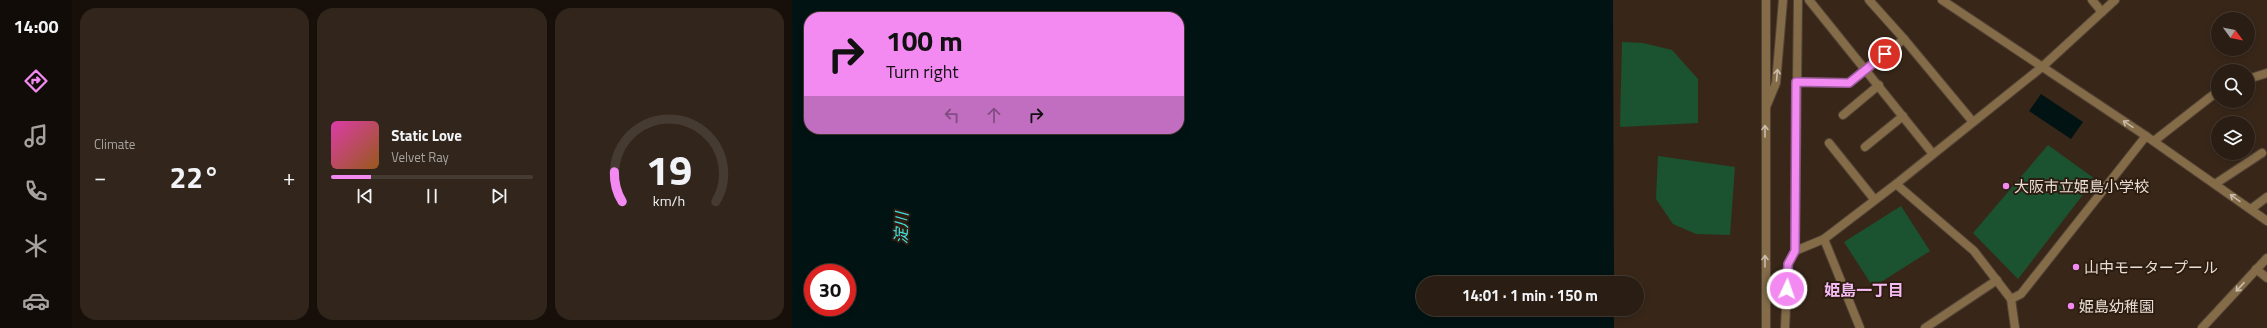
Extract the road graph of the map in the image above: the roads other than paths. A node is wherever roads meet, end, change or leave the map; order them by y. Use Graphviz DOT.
graph roads {
  1 [pos="1766,0"];
  2 [pos="1783,0"];
  3 [pos="1798,0"];
  4 [pos="1809,0"];
  5 [pos="1869,0"];
  6 [pos="1942,0"];
  7 [pos="2092,0"];
  8 [pos="2115,0"];
  9 [pos="2102,12"];
  10 [pos="1904,39"];
  11 [pos="2042,67"];
  12 [pos="1866,69"];
  13 [pos="2267,73"];
  14 [pos="2255,77"];
  15 [pos="1796,82"];
  16 [pos="1879,85"];
  17 [pos="2211,97"];
  18 [pos="1765,112"];
  19 [pos="1843,115"];
  20 [pos="1903,116"];
  21 [pos="1973,122"];
  22 [pos="2146,136"];
  23 [pos="2154,142"];
  24 [pos="1829,143"];
  25 [pos="1865,148"];
  26 [pos="2262,153"];
  27 [pos="1932,154"];
  28 [pos="1896,184"];
  29 [pos="2215,184"];
  30 [pos="2267,198"];
  31 [pos="1874,199"];
  32 [pos="2251,209"];
  33 [pos="2267,220"];
  34 [pos="1824,239"];
  35 [pos="1795,251"];
  36 [pos="2267,258"];
  37 [pos="2256,270"];
  38 [pos="2267,278"];
  39 [pos="1997,280"];
  40 [pos="2011,299"];
  41 [pos="1766,328"];
  42 [pos="1785,328"];
  43 [pos="1860,328"];
  44 [pos="1925,328"];
  45 [pos="2015,328"];
  46 [pos="2202,328"];
  1 -- 18 [label="street"];
  18 -- 2 [label="street, one-way"];
  3 -- 15 [label="street"];
  4 -- 12 [label="street"];
  5 -- 10 [label="street"];
  6 -- 11 [label="street"];
  7 -- 9 [label="street"];
  8 -- 9 [label="street"];
  9 -- 11 [label="street"];
  10 -- 12 [label="street"];
  10 -- 21 [label="street"];
  11 -- 21 [label="street"];
  22 -- 11 [label="street, one-way"];
  12 -- 15 [label="street"];
  12 -- 16 [label="street"];
  13 -- 14 [label="street"];
  15 -- 35 [label="street"];
  16 -- 19 [label="street"];
  16 -- 20 [label="street"];
  17 -- 23 [label="street"];
  41 -- 18 [label="street, one-way"];
  20 -- 25 [label="street"];
  20 -- 27 [label="street"];
  21 -- 27 [label="street"];
  22 -- 23 [label="street"];
  22 -- 40 [label="street"];
  23 -- 29 [label="street"];
  24 -- 31 [label="street"];
  26 -- 29 [label="street"];
  27 -- 28 [label="street"];
  28 -- 31 [label="street"];
  28 -- 39 [label="street"];
  32 -- 29 [label="street, one-way"];
  30 -- 32 [label="street"];
  31 -- 34 [label="street"];
  32 -- 33 [label="street"];
  34 -- 35 [label="street"];
  34 -- 43 [label="street"];
  35 -- 42 [label="street"];
  36 -- 37 [label="street"];
  37 -- 38 [label="street"];
  37 -- 46 [label="street, one-way"];
  39 -- 40 [label="street"];
  39 -- 44 [label="street"];
  40 -- 45 [label="street"];
}
